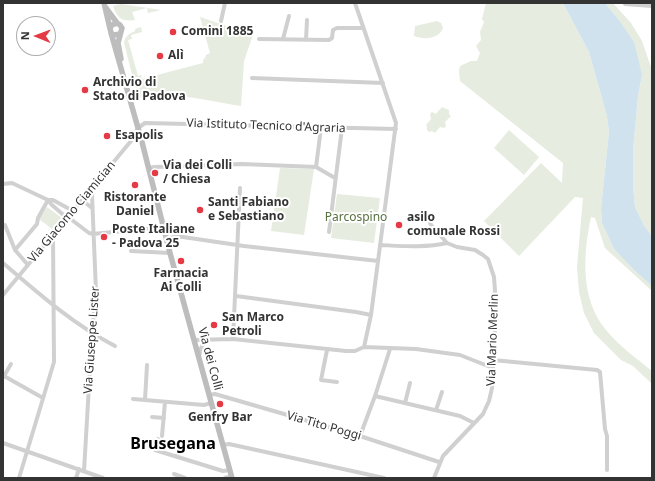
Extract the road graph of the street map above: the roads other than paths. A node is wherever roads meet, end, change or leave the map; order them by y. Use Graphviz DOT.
graph roads {
  1 [pos="225,3"];
  2 [pos="355,3"];
  3 [pos="104,4"];
  4 [pos="625,4"];
  5 [pos="652,6"];
  6 [pos="289,16"];
  7 [pos="307,20"];
  8 [pos="221,21"];
  9 [pos="117,24"];
  10 [pos="363,28"];
  11 [pos="111,31"];
  12 [pos="120,34"];
  13 [pos="259,39"];
  14 [pos="283,39"];
  15 [pos="306,40"];
  16 [pos="124,76"];
  17 [pos="252,78"];
  18 [pos="383,83"];
  19 [pos="138,128"];
  20 [pos="321,128"];
  21 [pos="342,128"];
  22 [pos="396,129"];
  23 [pos="316,167"];
  24 [pos="149,168"];
  25 [pos="335,178"];
  26 [pos="3,184"];
  27 [pos="240,188"];
  28 [pos="90,190"];
  29 [pos="48,200"];
  30 [pos="82,200"];
  31 [pos="92,208"];
  32 [pos="73,211"];
  33 [pos="68,217"];
  34 [pos="428,218"];
  35 [pos="5,225"];
  36 [pos="164,227"];
  37 [pos="329,232"];
  38 [pos="54,234"];
  39 [pos="93,234"];
  40 [pos="166,239"];
  41 [pos="447,243"];
  42 [pos="238,245"];
  43 [pos="380,245"];
  44 [pos="15,250"];
  45 [pos="131,252"];
  46 [pos="170,253"];
  47 [pos="378,262"];
  48 [pos="3,263"];
  49 [pos="28,265"];
  50 [pos="18,277"];
  51 [pos="3,295"];
  52 [pos="236,296"];
  53 [pos="55,308"];
  54 [pos="371,315"];
  55 [pos="92,334"];
  56 [pos="206,339"];
  57 [pos="233,339"];
  58 [pos="194,340"];
  59 [pos="115,346"];
  60 [pos="364,347"];
  61 [pos="390,348"];
  62 [pos="327,350"];
  63 [pos="198,358"];
  64 [pos="493,360"];
  65 [pos="11,364"];
  66 [pos="147,365"];
  67 [pos="493,368"];
  68 [pos="337,382"];
  69 [pos="410,383"];
  70 [pos="442,392"];
  71 [pos="209,395"];
  72 [pos="375,396"];
  73 [pos="43,398"];
  74 [pos="133,399"];
  75 [pos="145,400"];
  76 [pos="165,402"];
  77 [pos="405,403"];
  78 [pos="211,404"];
  79 [pos="436,410"];
  80 [pos="152,417"];
  81 [pos="164,418"];
  82 [pos="474,423"];
  83 [pos="360,436"];
  84 [pos="3,443"];
  85 [pos="180,445"];
  86 [pos="223,445"];
  87 [pos="27,452"];
  88 [pos="177,457"];
  89 [pos="439,462"];
  90 [pos="79,469"];
  91 [pos="607,470"];
  92 [pos="84,471"];
  93 [pos="174,474"];
  94 [pos="231,475"];
  95 [pos="19,478"];
  96 [pos="76,478"];
  97 [pos="103,478"];
  98 [pos="185,478"];
  99 [pos="225,478"];
  100 [pos="384,478"];
  101 [pos="434,478"];
  1 -- 8 [label="street"];
  2 -- 10 [label="street"];
  3 -- 9 [label="main road, Via dei Colli"];
  3 -- 11 [label="main road, Via dei Colli"];
  4 -- 5 [label="street"];
  6 -- 14 [label="street"];
  7 -- 15 [label="street"];
  9 -- 11 [label="main road"];
  9 -- 12 [label="main road, Via dei Colli"];
  10 -- 15 [label="street"];
  10 -- 18 [label="street"];
  11 -- 12 [label="main road"];
  11 -- 16 [label="main road, Via dei Colli"];
  12 -- 16 [label="main road, Via dei Colli"];
  13 -- 14 [label="street"];
  14 -- 15 [label="street"];
  16 -- 19 [label="main road, Via dei Colli"];
  17 -- 18 [label="street"];
  18 -- 22 [label="street"];
  19 -- 20 [label="street, Via Istituto Tecnico d'Agraria"];
  19 -- 24 [label="main road, Via dei Colli"];
  19 -- 28 [label="street, Via Giacomo Ciamician"];
  20 -- 21 [label="street, Via Istituto Tecnico d'Agraria"];
  20 -- 23 [label="street"];
  21 -- 22 [label="street, Via Istituto Tecnico d'Agraria"];
  21 -- 25 [label="street"];
  22 -- 43 [label="street"];
  23 -- 24 [label="street"];
  23 -- 25 [label="street"];
  24 -- 36 [label="main road, Via dei Colli"];
  25 -- 37 [label="street"];
  26 -- 29 [label="street"];
  27 -- 42 [label="street"];
  28 -- 30 [label="street, Via Giacomo Ciamician"];
  28 -- 31 [label="street, Via Giuseppe Lister"];
  29 -- 32 [label="street"];
  29 -- 33 [label="street"];
  29 -- 44 [label="street"];
  30 -- 31 [label="street"];
  30 -- 32 [label="street, Via Giacomo Ciamician"];
  31 -- 39 [label="street, Via Giuseppe Lister"];
  32 -- 33 [label="street, Via Giacomo Ciamician"];
  33 -- 38 [label="street, Via Giacomo Ciamician"];
  33 -- 39 [label="street"];
  34 -- 41 [label="street"];
  35 -- 44 [label="street"];
  36 -- 39 [label="street"];
  36 -- 40 [label="main road, Via dei Colli"];
  38 -- 49 [label="street, Via Giacomo Ciamician"];
  38 -- 53 [label="street"];
  39 -- 55 [label="street, Via Giuseppe Lister"];
  40 -- 42 [label="street"];
  40 -- 46 [label="main road, Via dei Colli"];
  41 -- 43 [label="street"];
  41 -- 64 [label="street, Via Mario Merlin"];
  42 -- 47 [label="street"];
  42 -- 52 [label="street"];
  43 -- 47 [label="street"];
  44 -- 49 [label="street"];
  45 -- 46 [label="street"];
  46 -- 58 [label="main road, Via dei Colli"];
  47 -- 54 [label="street"];
  48 -- 50 [label="street"];
  49 -- 50 [label="street, Via Giacomo Ciamician"];
  50 -- 51 [label="street, Via Giacomo Ciamician"];
  50 -- 53 [label="street"];
  52 -- 54 [label="street"];
  52 -- 57 [label="street"];
  53 -- 55 [label="street"];
  53 -- 73 [label="street"];
  54 -- 60 [label="street"];
  55 -- 59 [label="street"];
  55 -- 92 [label="street, Via Giuseppe Lister"];
  56 -- 57 [label="street"];
  56 -- 58 [label="street"];
  56 -- 63 [label="street"];
  57 -- 62 [label="street"];
  58 -- 63 [label="main road, Via dei Colli"];
  60 -- 61 [label="street"];
  60 -- 62 [label="street"];
  61 -- 67 [label="street"];
  61 -- 72 [label="street"];
  62 -- 68 [label="street"];
  63 -- 71 [label="main road, Via dei Colli"];
  64 -- 67 [label="street, Via Mario Merlin"];
  64 -- 91 [label="street"];
  65 -- 73 [label="street"];
  66 -- 75 [label="street"];
  67 -- 82 [label="street, Via Mario Merlin"];
  69 -- 77 [label="street"];
  70 -- 79 [label="street"];
  71 -- 78 [label="main road, Via dei Colli"];
  71 -- 83 [label="street, Via Tito Poggi"];
  72 -- 77 [label="street"];
  72 -- 83 [label="street"];
  73 -- 87 [label="street"];
  74 -- 75 [label="street"];
  75 -- 76 [label="street"];
  76 -- 78 [label="street"];
  76 -- 81 [label="street"];
  77 -- 79 [label="street"];
  78 -- 86 [label="main road, Via dei Colli"];
  79 -- 82 [label="street"];
  80 -- 81 [label="street"];
  81 -- 88 [label="street"];
  82 -- 89 [label="street, Via Mario Merlin"];
  83 -- 89 [label="street, Via Tito Poggi"];
  84 -- 87 [label="street"];
  85 -- 88 [label="street"];
  86 -- 94 [label="main road, Via dei Colli"];
  86 -- 100 [label="street"];
  87 -- 90 [label="street"];
  87 -- 95 [label="street"];
  88 -- 94 [label="street"];
  89 -- 101 [label="street, Via Mario Merlin"];
  90 -- 92 [label="street"];
  90 -- 96 [label="street"];
  92 -- 97 [label="street"];
  93 -- 98 [label="street"];
  94 -- 99 [label="street"];
}
